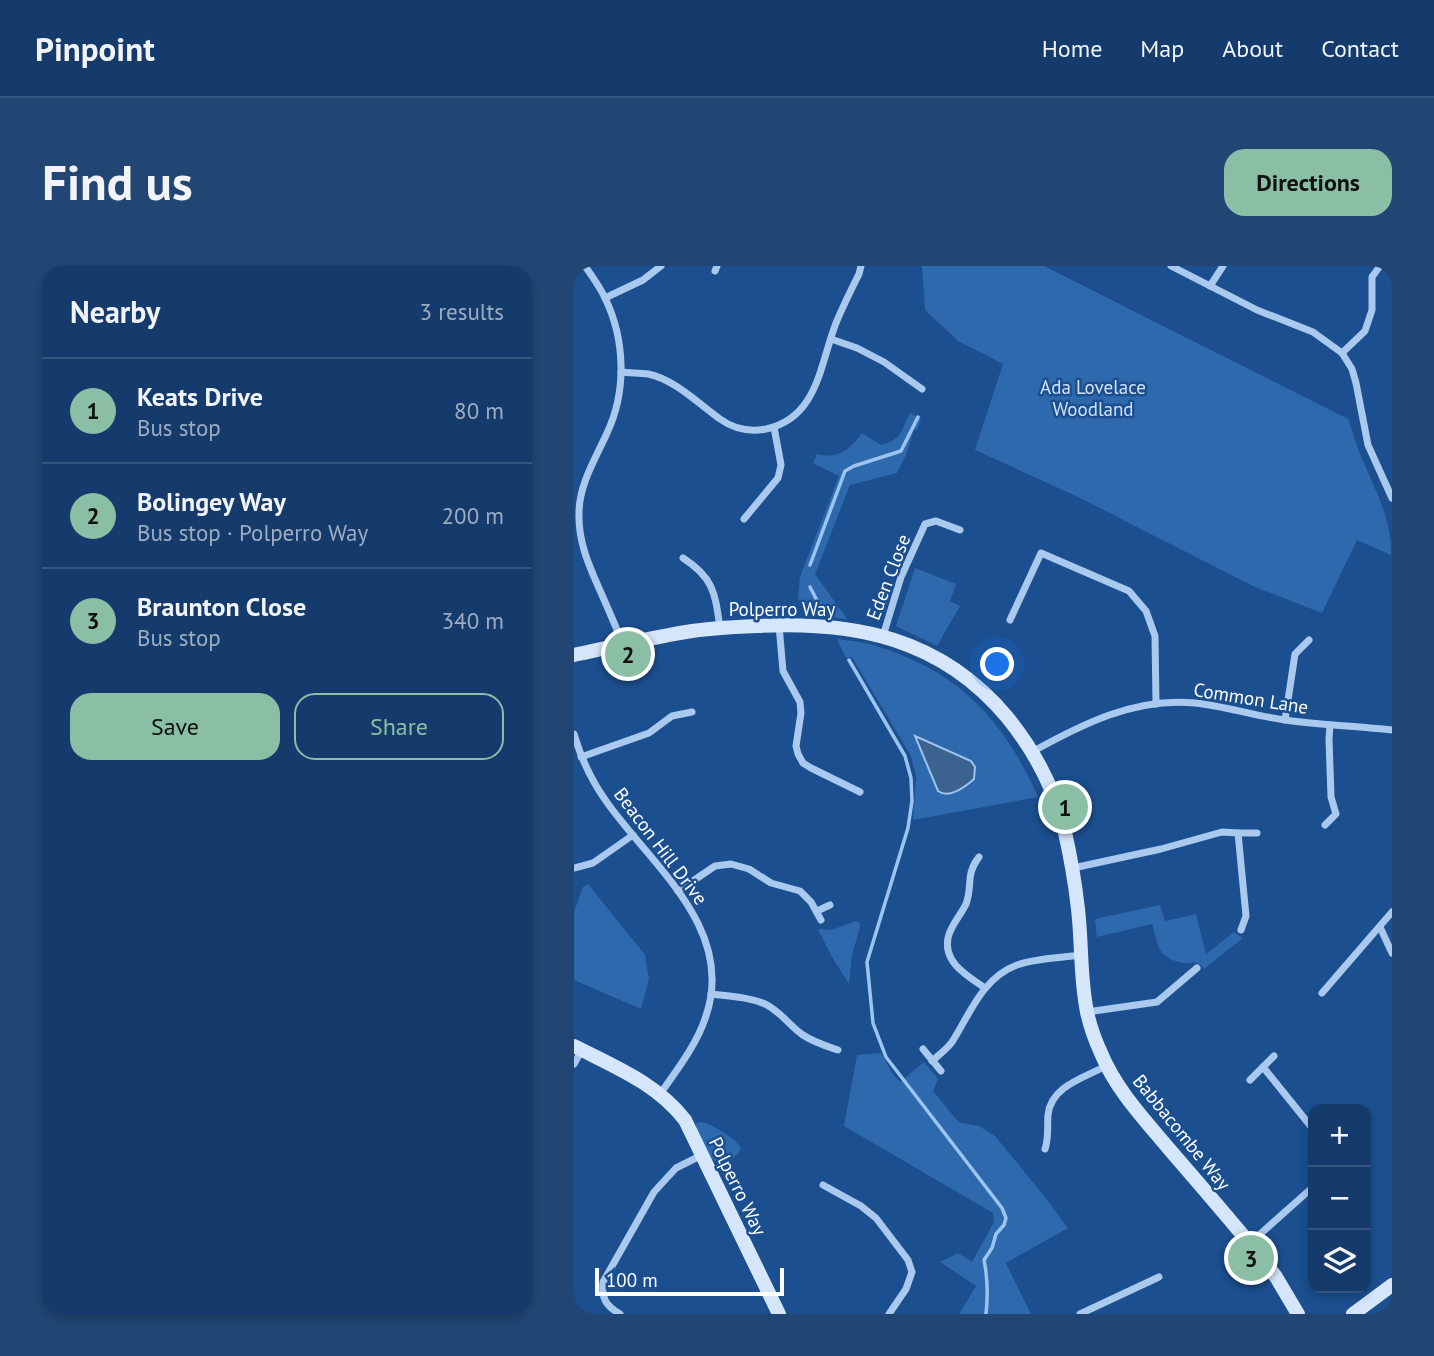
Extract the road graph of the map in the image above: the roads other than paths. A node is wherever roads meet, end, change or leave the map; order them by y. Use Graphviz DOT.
graph roads {
  1 [pos="585,266"];
  2 [pos="661,266"];
  3 [pos="861,266"];
  4 [pos="1171,266"];
  5 [pos="1223,266"];
  6 [pos="1380,266"];
  7 [pos="1210,286"];
  8 [pos="605,298"];
  9 [pos="831,339"];
  10 [pos="1342,353"];
  11 [pos="621,372"];
  12 [pos="922,389"];
  13 [pos="774,427"];
  14 [pos="1392,498"];
  15 [pos="744,519"];
  16 [pos="960,530"];
  17 [pos="577,532"];
  18 [pos="683,558"];
  19 [pos="1010,620"];
  20 [pos="779,625"];
  21 [pos="720,628"];
  22 [pos="883,636"];
  23 [pos="1309,640"];
  24 [pos="623,645"];
  25 [pos="574,655"];
  26 [pos="1156,704"];
  27 [pos="692,712"];
  28 [pos="1285,720"];
  29 [pos="1330,725"];
  30 [pos="1392,730"];
  31 [pos="574,734"];
  32 [pos="1032,752"];
  33 [pos="581,757"];
  34 [pos="860,792"];
  35 [pos="1325,825"];
  36 [pos="1238,832"];
  37 [pos="1257,833"];
  38 [pos="633,835"];
  39 [pos="979,856"];
  40 [pos="574,868"];
  41 [pos="1072,868"];
  42 [pos="678,891"];
  43 [pos="830,905"];
  44 [pos="817,911"];
  45 [pos="1392,912"];
  46 [pos="821,920"];
  47 [pos="1380,927"];
  48 [pos="1241,930"];
  49 [pos="1392,953"];
  50 [pos="1081,955"];
  51 [pos="1197,968"];
  52 [pos="985,988"];
  53 [pos="1322,993"];
  54 [pos="712,994"];
  55 [pos="1087,1012"];
  56 [pos="578,1048"];
  57 [pos="923,1049"];
  58 [pos="838,1050"];
  59 [pos="1274,1056"];
  60 [pos="932,1061"];
  61 [pos="574,1064"];
  62 [pos="1106,1066"];
  63 [pos="1263,1068"];
  64 [pos="941,1072"];
  65 [pos="1250,1080"];
  66 [pos="660,1094"];
  67 [pos="1308,1123"];
  68 [pos="1045,1149"];
  69 [pos="702,1155"];
  70 [pos="823,1185"];
  71 [pos="1308,1191"];
  72 [pos="1250,1243"];
  73 [pos="1159,1277"];
  74 [pos="1392,1285"];
  75 [pos="620,1314"];
  76 [pos="779,1314"];
  77 [pos="889,1314"];
  78 [pos="1080,1314"];
  79 [pos="1298,1314"];
  80 [pos="1353,1314"];
  1 -- 8 [label="street"];
  2 -- 8 [label="street"];
  3 -- 9 [label="street"];
  4 -- 7 [label="street"];
  5 -- 7 [label="street"];
  6 -- 10 [label="street"];
  7 -- 10 [label="street"];
  8 -- 11 [label="street"];
  9 -- 12 [label="street"];
  9 -- 13 [label="street"];
  10 -- 14 [label="street"];
  11 -- 13 [label="street"];
  11 -- 17 [label="street"];
  13 -- 15 [label="street"];
  16 -- 22 [label="street, Eden Close"];
  17 -- 24 [label="street"];
  18 -- 21 [label="street"];
  19 -- 26 [label="street"];
  20 -- 21 [label="street, Polperro Way"];
  20 -- 22 [label="street, Polperro Way"];
  20 -- 34 [label="street"];
  21 -- 24 [label="street, Polperro Way"];
  22 -- 32 [label="street, Polperro Way"];
  23 -- 28 [label="street"];
  24 -- 25 [label="street, Polperro Way"];
  26 -- 28 [label="street, Common Lane"];
  26 -- 32 [label="street, Common Lane"];
  27 -- 33 [label="street"];
  28 -- 29 [label="street, Common Lane"];
  29 -- 30 [label="street, Common Lane"];
  29 -- 35 [label="street"];
  31 -- 33 [label="street, Beacon Hill Drive"];
  32 -- 41 [label="street, Babbacombe Way"];
  33 -- 38 [label="street, Beacon Hill Drive"];
  36 -- 37 [label="street"];
  36 -- 41 [label="street"];
  36 -- 48 [label="street"];
  38 -- 40 [label="street"];
  38 -- 42 [label="street, Beacon Hill Drive"];
  39 -- 52 [label="street"];
  41 -- 50 [label="street, Babbacombe Way"];
  42 -- 44 [label="street"];
  42 -- 54 [label="street, Beacon Hill Drive"];
  43 -- 44 [label="street"];
  44 -- 46 [label="street"];
  45 -- 47 [label="street"];
  47 -- 49 [label="street"];
  47 -- 53 [label="street"];
  50 -- 52 [label="street"];
  50 -- 55 [label="street, Babbacombe Way"];
  51 -- 55 [label="street"];
  52 -- 60 [label="street"];
  54 -- 58 [label="street"];
  54 -- 66 [label="street, Beacon Hill Drive"];
  55 -- 62 [label="street, Babbacombe Way"];
  56 -- 61 [label="street"];
  56 -- 66 [label="street, Polperro Way"];
  57 -- 60 [label="street"];
  59 -- 63 [label="street"];
  60 -- 64 [label="street"];
  62 -- 68 [label="street"];
  62 -- 72 [label="street, Babbacombe Way"];
  63 -- 65 [label="street"];
  63 -- 67 [label="street"];
  66 -- 69 [label="street, Polperro Way"];
  69 -- 75 [label="street"];
  69 -- 76 [label="street, Polperro Way"];
  70 -- 77 [label="street"];
  71 -- 72 [label="street"];
  72 -- 79 [label="street, Babbacombe Way"];
  73 -- 78 [label="street"];
  74 -- 80 [label="street"];
}
